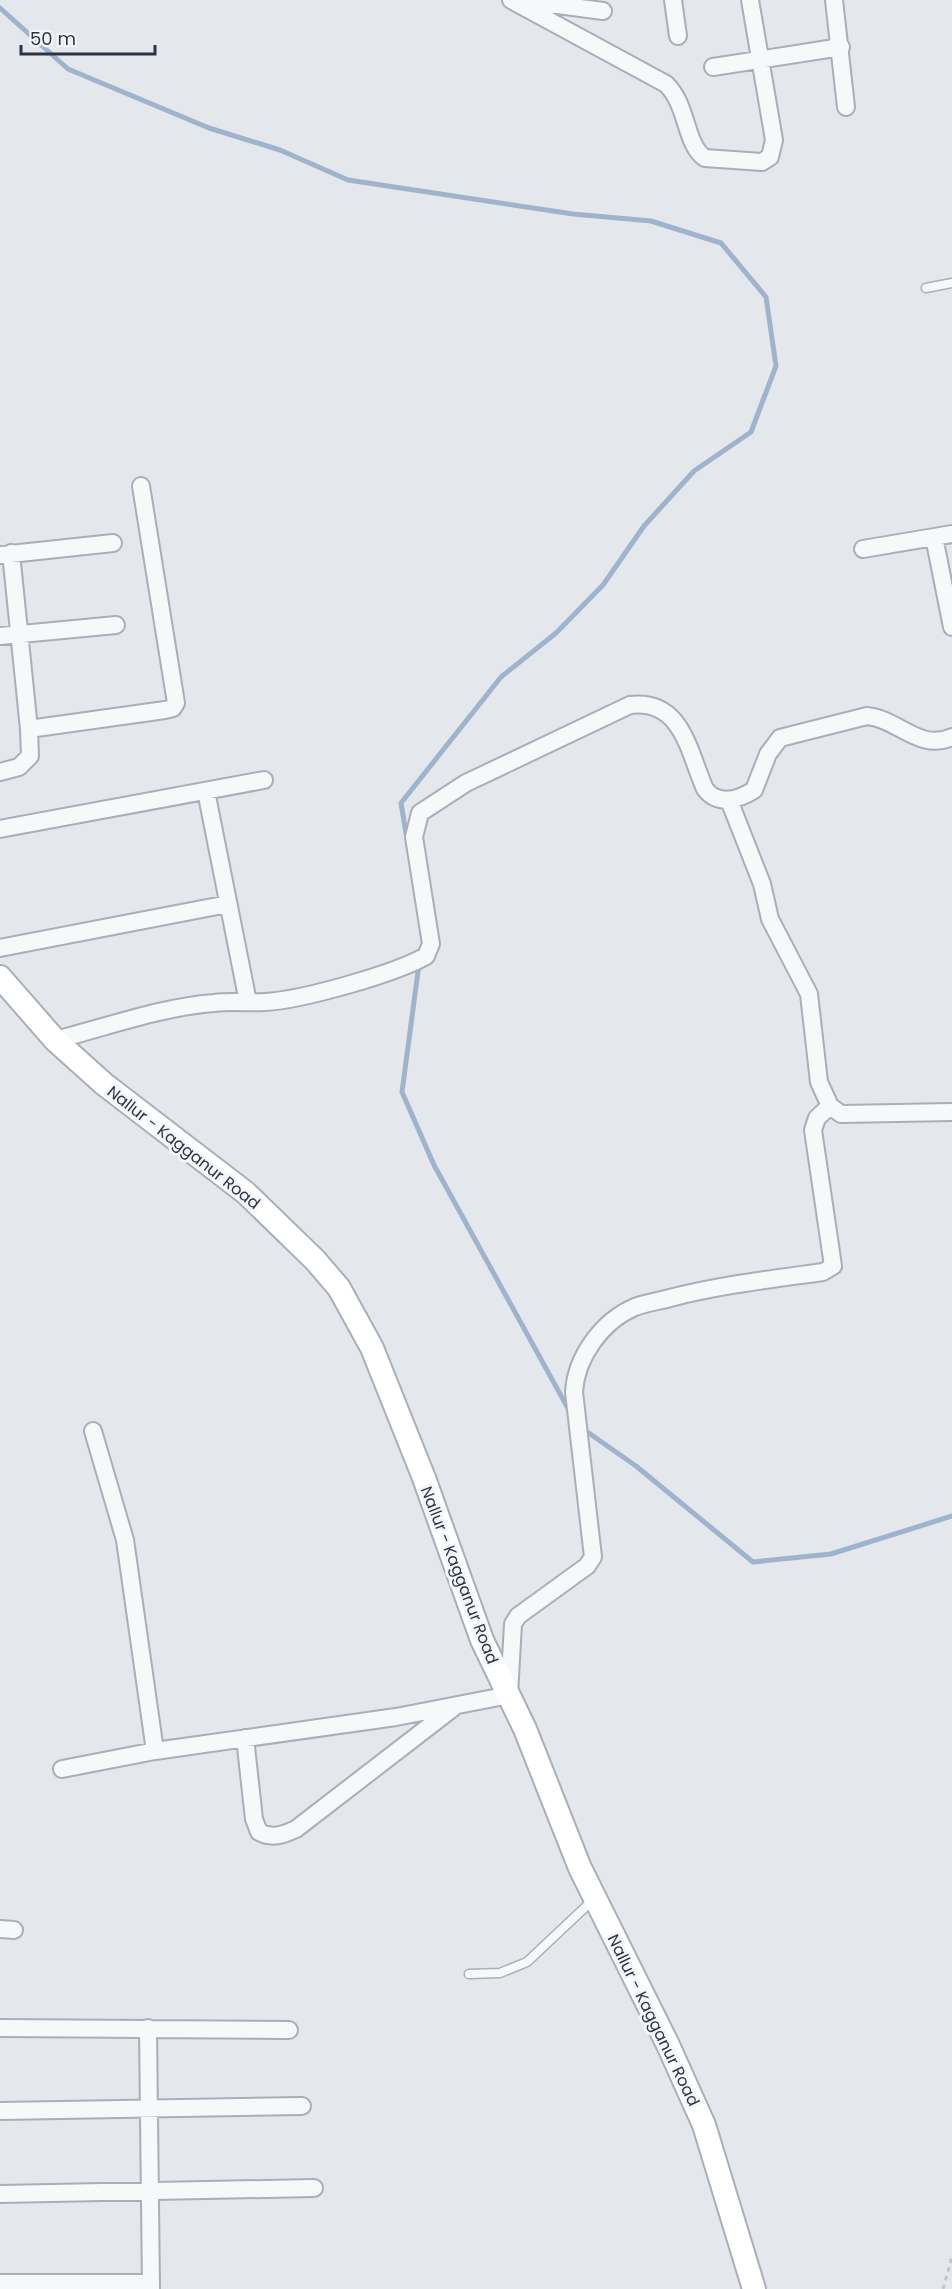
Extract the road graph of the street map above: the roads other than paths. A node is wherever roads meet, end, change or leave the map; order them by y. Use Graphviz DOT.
graph roads {
  1 [pos="511,0"];
  2 [pos="516,0"];
  3 [pos="673,0"];
  4 [pos="750,0"];
  5 [pos="834,0"];
  6 [pos="603,11"];
  7 [pos="678,36"];
  8 [pos="841,47"];
  9 [pos="760,60"];
  10 [pos="713,68"];
  11 [pos="846,107"];
  12 [pos="952,283"];
  13 [pos="926,288"];
  14 [pos="141,486"];
  15 [pos="952,534"];
  16 [pos="934,537"];
  17 [pos="113,543"];
  18 [pos="863,549"];
  19 [pos="6,554"];
  20 [pos="116,625"];
  21 [pos="952,625"];
  22 [pos="20,634"];
  23 [pos="0,636"];
  24 [pos="29,729"];
  25 [pos="952,737"];
  26 [pos="0,772"];
  27 [pos="264,780"];
  28 [pos="206,791"];
  29 [pos="729,800"];
  30 [pos="0,829"];
  31 [pos="228,904"];
  32 [pos="0,948"];
  33 [pos="6,987"];
  34 [pos="248,1002"];
  35 [pos="55,1040"];
  36 [pos="830,1106"];
  37 [pos="952,1112"];
  38 [pos="93,1431"];
  39 [pos="509,1695"];
  40 [pos="456,1705"];
  41 [pos="245,1738"];
  42 [pos="155,1751"];
  43 [pos="62,1768"];
  44 [pos="595,1898"];
  45 [pos="469,1974"];
  46 [pos="0,2028"];
  47 [pos="148,2028"];
  48 [pos="289,2030"];
  49 [pos="302,2106"];
  50 [pos="0,2111"];
  51 [pos="147,2111"];
  52 [pos="314,2188"];
  53 [pos="149,2192"];
  54 [pos="0,2194"];
  55 [pos="0,2283"];
  56 [pos="151,2286"];
  57 [pos="754,2289"];
  1 -- 9 [label="street"];
  2 -- 6 [label="street"];
  3 -- 7 [label="street"];
  4 -- 9 [label="street"];
  5 -- 8 [label="street"];
  8 -- 9 [label="street"];
  8 -- 11 [label="street"];
  9 -- 10 [label="street"];
  12 -- 13 [label="lane"];
  14 -- 24 [label="street"];
  15 -- 16 [label="street"];
  16 -- 18 [label="street"];
  16 -- 21 [label="street"];
  17 -- 19 [label="street"];
  19 -- 22 [label="street"];
  20 -- 22 [label="street"];
  22 -- 23 [label="street"];
  22 -- 24 [label="street"];
  24 -- 26 [label="street"];
  25 -- 29 [label="street"];
  27 -- 28 [label="street"];
  28 -- 30 [label="street"];
  28 -- 31 [label="street"];
  29 -- 34 [label="street"];
  29 -- 36 [label="street"];
  31 -- 32 [label="street"];
  31 -- 34 [label="street"];
  33 -- 35 [label="main road, Nallur - Kagganur Road"];
  34 -- 35 [label="street"];
  35 -- 39 [label="main road, Nallur - Kagganur Road"];
  36 -- 37 [label="street"];
  36 -- 39 [label="street"];
  38 -- 42 [label="street"];
  39 -- 40 [label="street"];
  39 -- 44 [label="main road, Nallur - Kagganur Road"];
  40 -- 41 [label="street"];
  40 -- 41 [label="street"];
  41 -- 42 [label="street"];
  42 -- 43 [label="street"];
  44 -- 45 [label="lane"];
  44 -- 57 [label="main road, Nallur - Kagganur Road"];
  46 -- 47 [label="street"];
  47 -- 48 [label="street"];
  47 -- 51 [label="street"];
  49 -- 51 [label="street"];
  50 -- 51 [label="street"];
  51 -- 53 [label="street"];
  52 -- 53 [label="street"];
  53 -- 54 [label="street"];
  53 -- 56 [label="street"];
  55 -- 56 [label="street"];
}
